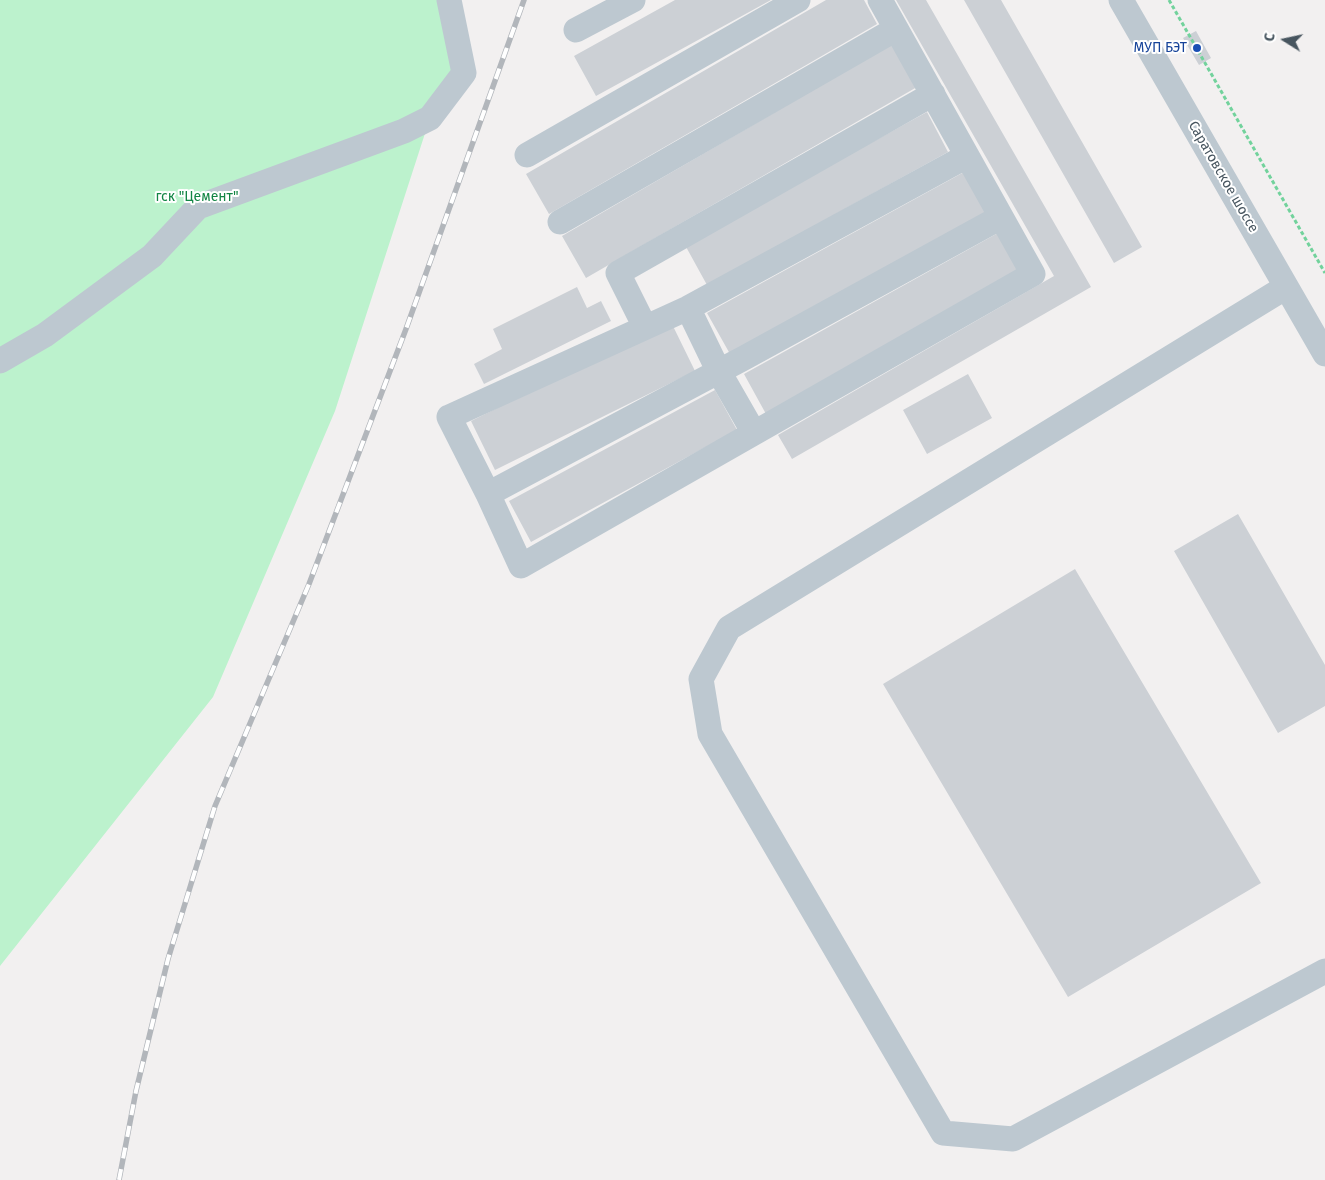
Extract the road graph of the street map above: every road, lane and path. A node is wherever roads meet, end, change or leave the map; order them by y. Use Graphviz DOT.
graph roads {
  1 [pos="449,0"];
  2 [pos="633,0"];
  3 [pos="798,0"];
  4 [pos="880,0"];
  5 [pos="1121,0"];
  6 [pos="1169,0"];
  7 [pos="896,29"];
  8 [pos="576,30"];
  9 [pos="933,94"];
  10 [pos="528,155"];
  11 [pos="967,156"];
  12 [pos="1001,217"];
  13 [pos="560,222"];
  14 [pos="1325,273"];
  15 [pos="1286,287"];
  16 [pos="688,308"];
  17 [pos="645,328"];
  18 [pos="1325,354"];
  19 [pos="0,362"];
  20 [pos="719,372"];
  21 [pos="754,433"];
  22 [pos="488,494"];
  23 [pos="1325,971"];
  1 -- 19 [label="street"];
  2 -- 8 [label="street"];
  3 -- 10 [label="street"];
  4 -- 7 [label="street"];
  5 -- 15 [label="street, Саратовское шоссе"];
  6 -- 14 [label="path"];
  7 -- 9 [label="street"];
  7 -- 13 [label="street"];
  9 -- 11 [label="street"];
  9 -- 17 [label="street"];
  11 -- 12 [label="street"];
  11 -- 16 [label="street"];
  12 -- 20 [label="street"];
  12 -- 21 [label="street"];
  15 -- 18 [label="street, Саратовское шоссе"];
  15 -- 23 [label="street"];
  16 -- 17 [label="street"];
  16 -- 20 [label="street"];
  17 -- 22 [label="street"];
  20 -- 21 [label="street"];
  20 -- 22 [label="street"];
  21 -- 22 [label="street"];
}
